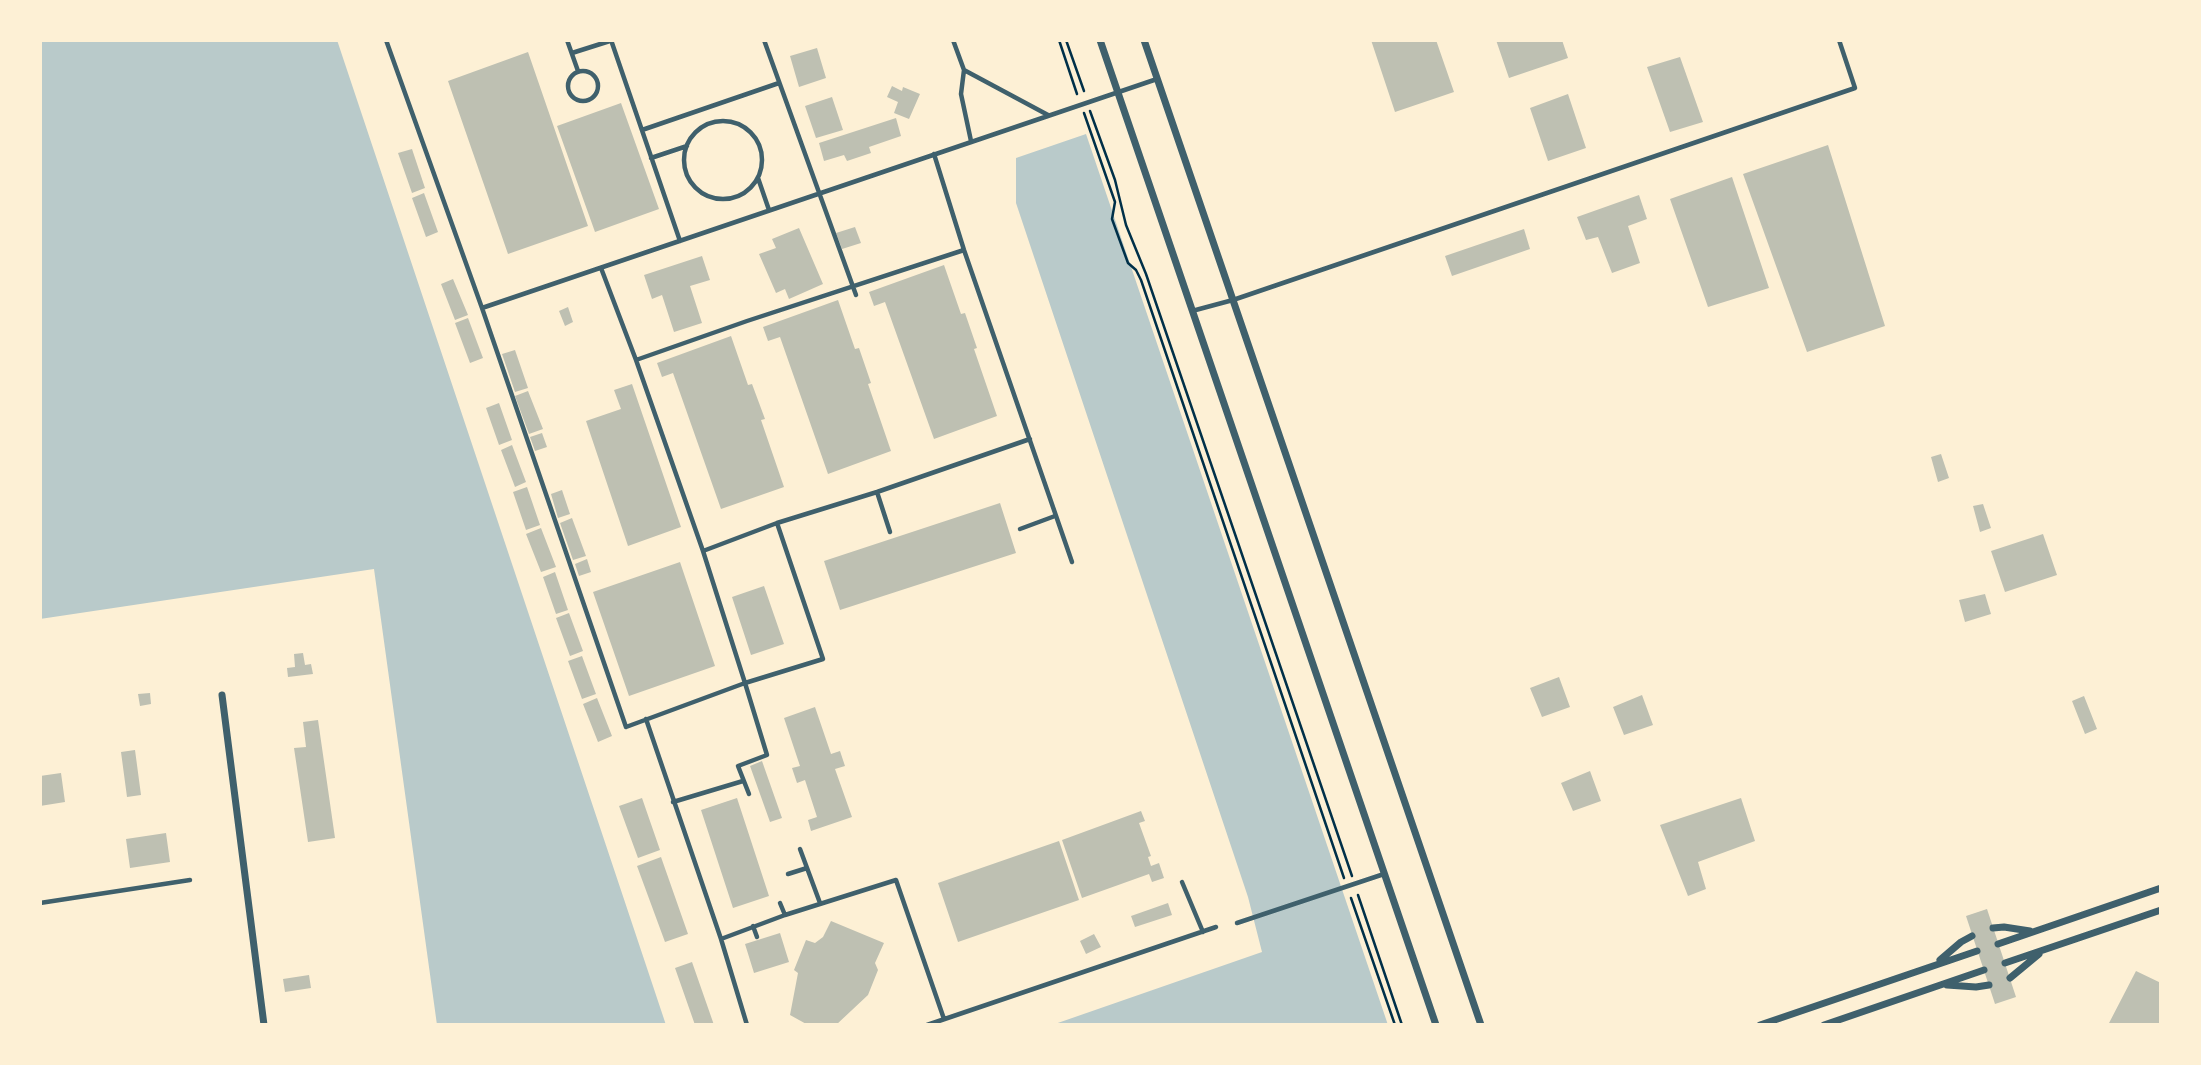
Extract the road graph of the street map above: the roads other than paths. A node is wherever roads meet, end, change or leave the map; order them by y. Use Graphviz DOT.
graph roads {
  1 [pos="386,40"];
  2 [pos="567,40"];
  3 [pos="612,40"];
  4 [pos="764,40"];
  5 [pos="953,40"];
  6 [pos="1100,40"];
  7 [pos="1144,40"];
  8 [pos="1839,40"];
  9 [pos="572,53"];
  10 [pos="964,70"];
  11 [pos="578,71"];
  12 [pos="1157,78"];
  13 [pos="779,83"];
  14 [pos="1118,92"];
  15 [pos="1049,115"];
  16 [pos="642,130"];
  17 [pos="971,141"];
  18 [pos="688,146"];
  19 [pos="934,154"];
  20 [pos="651,158"];
  21 [pos="758,178"];
  22 [pos="819,193"];
  23 [pos="769,210"];
  24 [pos="680,241"];
  25 [pos="964,250"];
  26 [pos="601,268"];
  27 [pos="853,286"];
  28 [pos="856,295"];
  29 [pos="1233,300"];
  30 [pos="482,308"];
  31 [pos="1192,312"];
  32 [pos="636,360"];
  33 [pos="1030,439"];
  34 [pos="877,492"];
  35 [pos="1055,516"];
  36 [pos="777,523"];
  37 [pos="1020,528"];
  38 [pos="890,532"];
  39 [pos="703,551"];
  40 [pos="1072,562"];
  41 [pos="745,683"];
  42 [pos="222,695"];
  43 [pos="646,719"];
  44 [pos="743,781"];
  45 [pos="749,794"];
  46 [pos="673,802"];
  47 [pos="800,849"];
  48 [pos="807,868"];
  49 [pos="788,874"];
  50 [pos="1384,874"];
  51 [pos="190,880"];
  52 [pos="1182,882"];
  53 [pos="2161,888"];
  54 [pos="40,903"];
  55 [pos="820,903"];
  56 [pos="780,904"];
  57 [pos="2161,910"];
  58 [pos="785,915"];
  59 [pos="1237,923"];
  60 [pos="753,926"];
  61 [pos="1216,927"];
  62 [pos="1993,928"];
  63 [pos="2038,930"];
  64 [pos="1203,932"];
  65 [pos="1972,936"];
  66 [pos="757,937"];
  67 [pos="721,939"];
  68 [pos="1998,944"];
  69 [pos="2044,950"];
  70 [pos="1977,951"];
  71 [pos="2005,963"];
  72 [pos="1930,967"];
  73 [pos="1983,970"];
  74 [pos="2010,978"];
  75 [pos="1989,985"];
  76 [pos="1936,986"];
  77 [pos="944,1019"];
  78 [pos="264,1025"];
  79 [pos="747,1025"];
  80 [pos="927,1025"];
  81 [pos="1436,1025"];
  82 [pos="1481,1025"];
  83 [pos="1760,1025"];
  84 [pos="1824,1025"];
  1 -- 30 [label="lane"];
  2 -- 9 [label="lane"];
  3 -- 9 [label="lane"];
  3 -- 16 [label="lane"];
  4 -- 13 [label="lane"];
  5 -- 10 [label="lane"];
  6 -- 14 [label="street"];
  7 -- 12 [label="street"];
  8 -- 29 [label="lane"];
  9 -- 11 [label="lane"];
  10 -- 15 [label="lane"];
  10 -- 17 [label="lane"];
  11 -- 11 [label="lane"];
  12 -- 14 [label="lane"];
  12 -- 29 [label="street"];
  13 -- 16 [label="lane"];
  13 -- 22 [label="lane"];
  14 -- 15 [label="lane"];
  14 -- 31 [label="street"];
  15 -- 17 [label="lane"];
  16 -- 20 [label="lane"];
  17 -- 19 [label="lane"];
  18 -- 20 [label="lane"];
  18 -- 21 [label="lane"];
  18 -- 21 [label="lane"];
  19 -- 22 [label="lane"];
  19 -- 25 [label="lane"];
  20 -- 24 [label="lane"];
  21 -- 23 [label="lane"];
  22 -- 23 [label="lane"];
  22 -- 27 [label="lane"];
  23 -- 24 [label="lane"];
  24 -- 26 [label="lane"];
  25 -- 27 [label="lane"];
  25 -- 33 [label="lane"];
  26 -- 30 [label="lane"];
  26 -- 32 [label="lane"];
  27 -- 28 [label="lane"];
  27 -- 32 [label="lane"];
  29 -- 31 [label="lane"];
  29 -- 82 [label="street"];
  30 -- 43 [label="lane"];
  31 -- 50 [label="street"];
  32 -- 39 [label="lane"];
  33 -- 34 [label="lane"];
  33 -- 35 [label="lane"];
  34 -- 36 [label="lane"];
  34 -- 38 [label="lane"];
  35 -- 37 [label="lane"];
  35 -- 40 [label="lane"];
  36 -- 39 [label="lane"];
  36 -- 41 [label="lane"];
  39 -- 41 [label="lane"];
  41 -- 43 [label="lane"];
  41 -- 44 [label="lane"];
  42 -- 78 [label="street"];
  43 -- 46 [label="lane"];
  44 -- 45 [label="lane"];
  44 -- 46 [label="lane"];
  46 -- 67 [label="lane"];
  47 -- 48 [label="lane"];
  48 -- 49 [label="lane"];
  48 -- 55 [label="lane"];
  50 -- 59 [label="lane"];
  50 -- 81 [label="street"];
  51 -- 54 [label="lane"];
  52 -- 64 [label="lane"];
  53 -- 63 [label="street"];
  55 -- 58 [label="lane"];
  55 -- 77 [label="lane"];
  56 -- 58 [label="lane"];
  57 -- 69 [label="street"];
  58 -- 60 [label="lane"];
  60 -- 66 [label="lane"];
  60 -- 67 [label="lane"];
  61 -- 64 [label="lane"];
  62 -- 63 [label="street"];
  63 -- 68 [label="street"];
  64 -- 77 [label="lane"];
  65 -- 72 [label="street"];
  67 -- 79 [label="lane"];
  69 -- 71 [label="street"];
  69 -- 74 [label="street"];
  70 -- 72 [label="street"];
  72 -- 83 [label="street"];
  73 -- 76 [label="street"];
  75 -- 76 [label="street"];
  76 -- 84 [label="street"];
  77 -- 80 [label="lane"];
}
